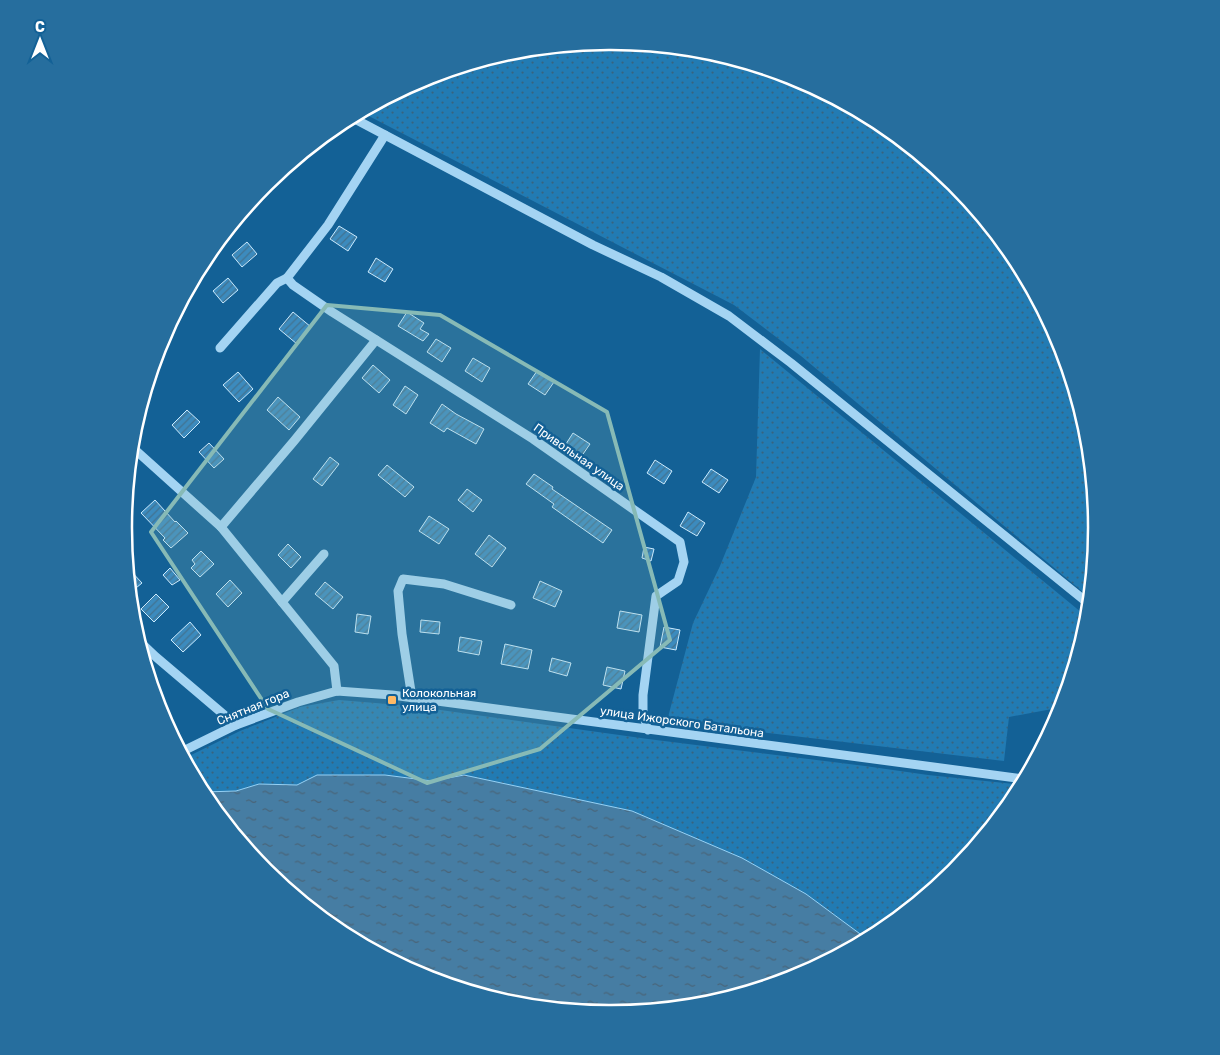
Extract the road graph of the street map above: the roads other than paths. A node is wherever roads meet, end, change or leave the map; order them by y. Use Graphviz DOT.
graph roads {
  1 [pos="359,121"];
  2 [pos="385,135"];
  3 [pos="290,282"];
  4 [pos="376,340"];
  5 [pos="220,348"];
  6 [pos="139,453"];
  7 [pos="221,528"];
  8 [pos="324,554"];
  9 [pos="1082,598"];
  10 [pos="282,602"];
  11 [pos="511,605"];
  12 [pos="149,650"];
  13 [pos="337,692"];
  14 [pos="412,698"];
  15 [pos="236,726"];
  16 [pos="648,730"];
  17 [pos="187,749"];
  18 [pos="1016,778"];
  1 -- 2 [label="street"];
  2 -- 3 [label="street"];
  2 -- 9 [label="street"];
  3 -- 4 [label="street, Привольная улица"];
  3 -- 5 [label="street"];
  4 -- 7 [label="street"];
  4 -- 16 [label="street, Привольная улица"];
  6 -- 7 [label="street"];
  7 -- 10 [label="street"];
  8 -- 10 [label="street"];
  10 -- 13 [label="street"];
  11 -- 14 [label="street"];
  12 -- 15 [label="street"];
  13 -- 14 [label="street, улица Ижорского Батальона"];
  13 -- 15 [label="street, Снятная гора"];
  14 -- 16 [label="street, улица Ижорского Батальона"];
  15 -- 17 [label="street, Снятная гора"];
  16 -- 18 [label="street, улица Ижорского Батальона"];
}
